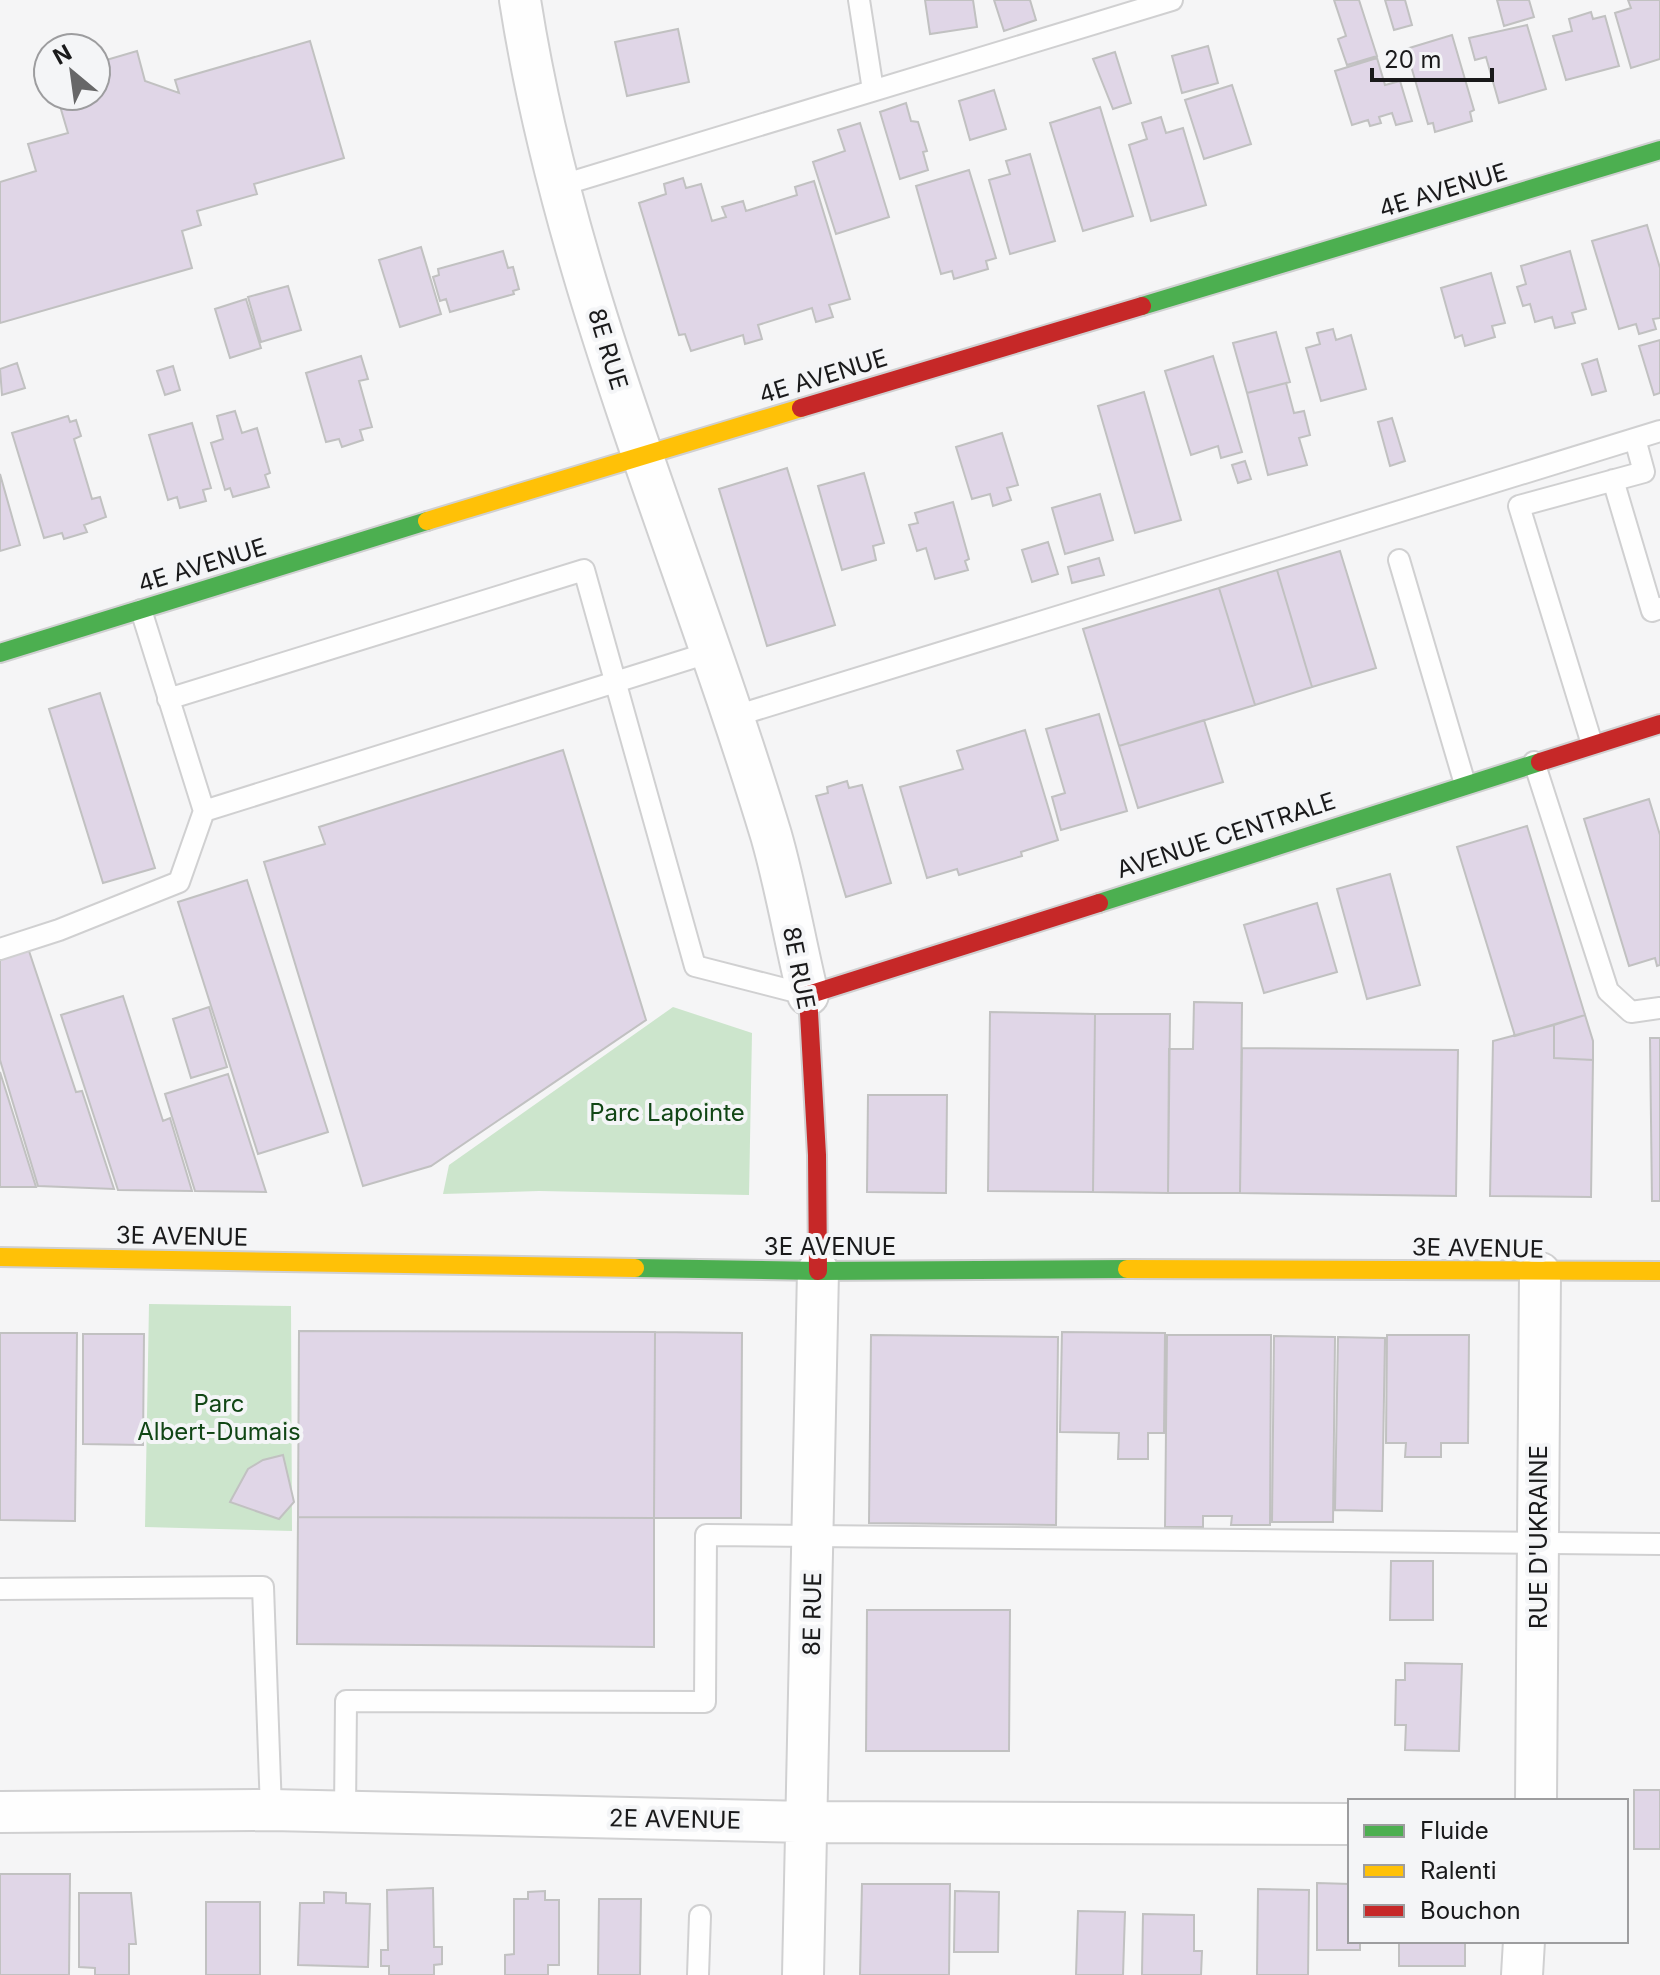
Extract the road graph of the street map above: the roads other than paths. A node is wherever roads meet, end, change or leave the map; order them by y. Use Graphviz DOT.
graph roads {
  1 [pos="520,0"];
  2 [pos="859,0"];
  3 [pos="1172,0"];
  4 [pos="873,90"];
  5 [pos="1660,150"];
  6 [pos="559,186"];
  7 [pos="1660,431"];
  8 [pos="1635,439"];
  9 [pos="641,456"];
  10 [pos="1613,480"];
  11 [pos="1399,560"];
  12 [pos="1660,608"];
  13 [pos="141,610"];
  14 [pos="711,652"];
  15 [pos="0,653"];
  16 [pos="617,682"];
  17 [pos="168,699"];
  18 [pos="732,717"];
  19 [pos="1660,724"];
  20 [pos="1592,744"];
  21 [pos="1534,762"];
  22 [pos="1465,784"];
  23 [pos="204,811"];
  24 [pos="0,949"];
  25 [pos="808,995"];
  26 [pos="1660,1008"];
  27 [pos="0,1257"];
  28 [pos="818,1271"];
  29 [pos="1660,1271"];
  30 [pos="1540,1273"];
  31 [pos="814,1534"];
  32 [pos="1538,1544"];
  33 [pos="1660,1544"];
  34 [pos="0,1589"];
  35 [pos="1536,1799"];
  36 [pos="271,1810"];
  37 [pos="0,1812"];
  38 [pos="345,1812"];
  39 [pos="808,1822"];
  40 [pos="1348,1824"];
  41 [pos="700,1916"];
  42 [pos="1524,1943"];
  43 [pos="698,1975"];
  44 [pos="803,1975"];
  45 [pos="1522,1975"];
  1 -- 6 [label="street, 8E RUE"];
  2 -- 4 [label="lane"];
  3 -- 4 [label="lane"];
  4 -- 6 [label="lane"];
  5 -- 9 [label="street, 4E AVENUE"];
  6 -- 9 [label="street, 8E RUE"];
  7 -- 8 [label="lane"];
  8 -- 10 [label="lane"];
  8 -- 18 [label="lane"];
  9 -- 13 [label="street, 4E AVENUE"];
  9 -- 14 [label="street, 8E RUE"];
  10 -- 12 [label="lane"];
  10 -- 20 [label="lane"];
  11 -- 22 [label="lane"];
  13 -- 15 [label="street, 4E AVENUE"];
  13 -- 17 [label="lane"];
  14 -- 16 [label="lane"];
  14 -- 18 [label="street, 8E RUE"];
  16 -- 17 [label="lane"];
  16 -- 23 [label="lane"];
  16 -- 25 [label="lane"];
  17 -- 23 [label="lane"];
  18 -- 25 [label="street, 8E RUE"];
  19 -- 20 [label="street, AVENUE CENTRALE"];
  20 -- 21 [label="street, AVENUE CENTRALE"];
  21 -- 22 [label="street, AVENUE CENTRALE"];
  21 -- 26 [label="lane"];
  22 -- 25 [label="street, AVENUE CENTRALE"];
  23 -- 24 [label="lane"];
  25 -- 28 [label="street, 8E RUE"];
  27 -- 28 [label="street, 3E AVENUE"];
  28 -- 30 [label="street, 3E AVENUE"];
  28 -- 31 [label="street, 8E RUE"];
  29 -- 30 [label="street, 3E AVENUE"];
  30 -- 32 [label="street, RUE D'UKRAINE"];
  31 -- 32 [label="lane"];
  31 -- 38 [label="lane"];
  31 -- 39 [label="street, 8E RUE"];
  32 -- 33 [label="lane"];
  32 -- 35 [label="street, RUE D'UKRAINE"];
  34 -- 36 [label="lane"];
  36 -- 37 [label="street, 2E AVENUE"];
  36 -- 38 [label="street, 2E AVENUE"];
  38 -- 39 [label="street, 2E AVENUE"];
  39 -- 40 [label="street, 2E AVENUE"];
  39 -- 44 [label="street, 8E RUE"];
  41 -- 43 [label="lane"];
  42 -- 45 [label="street"];
}
